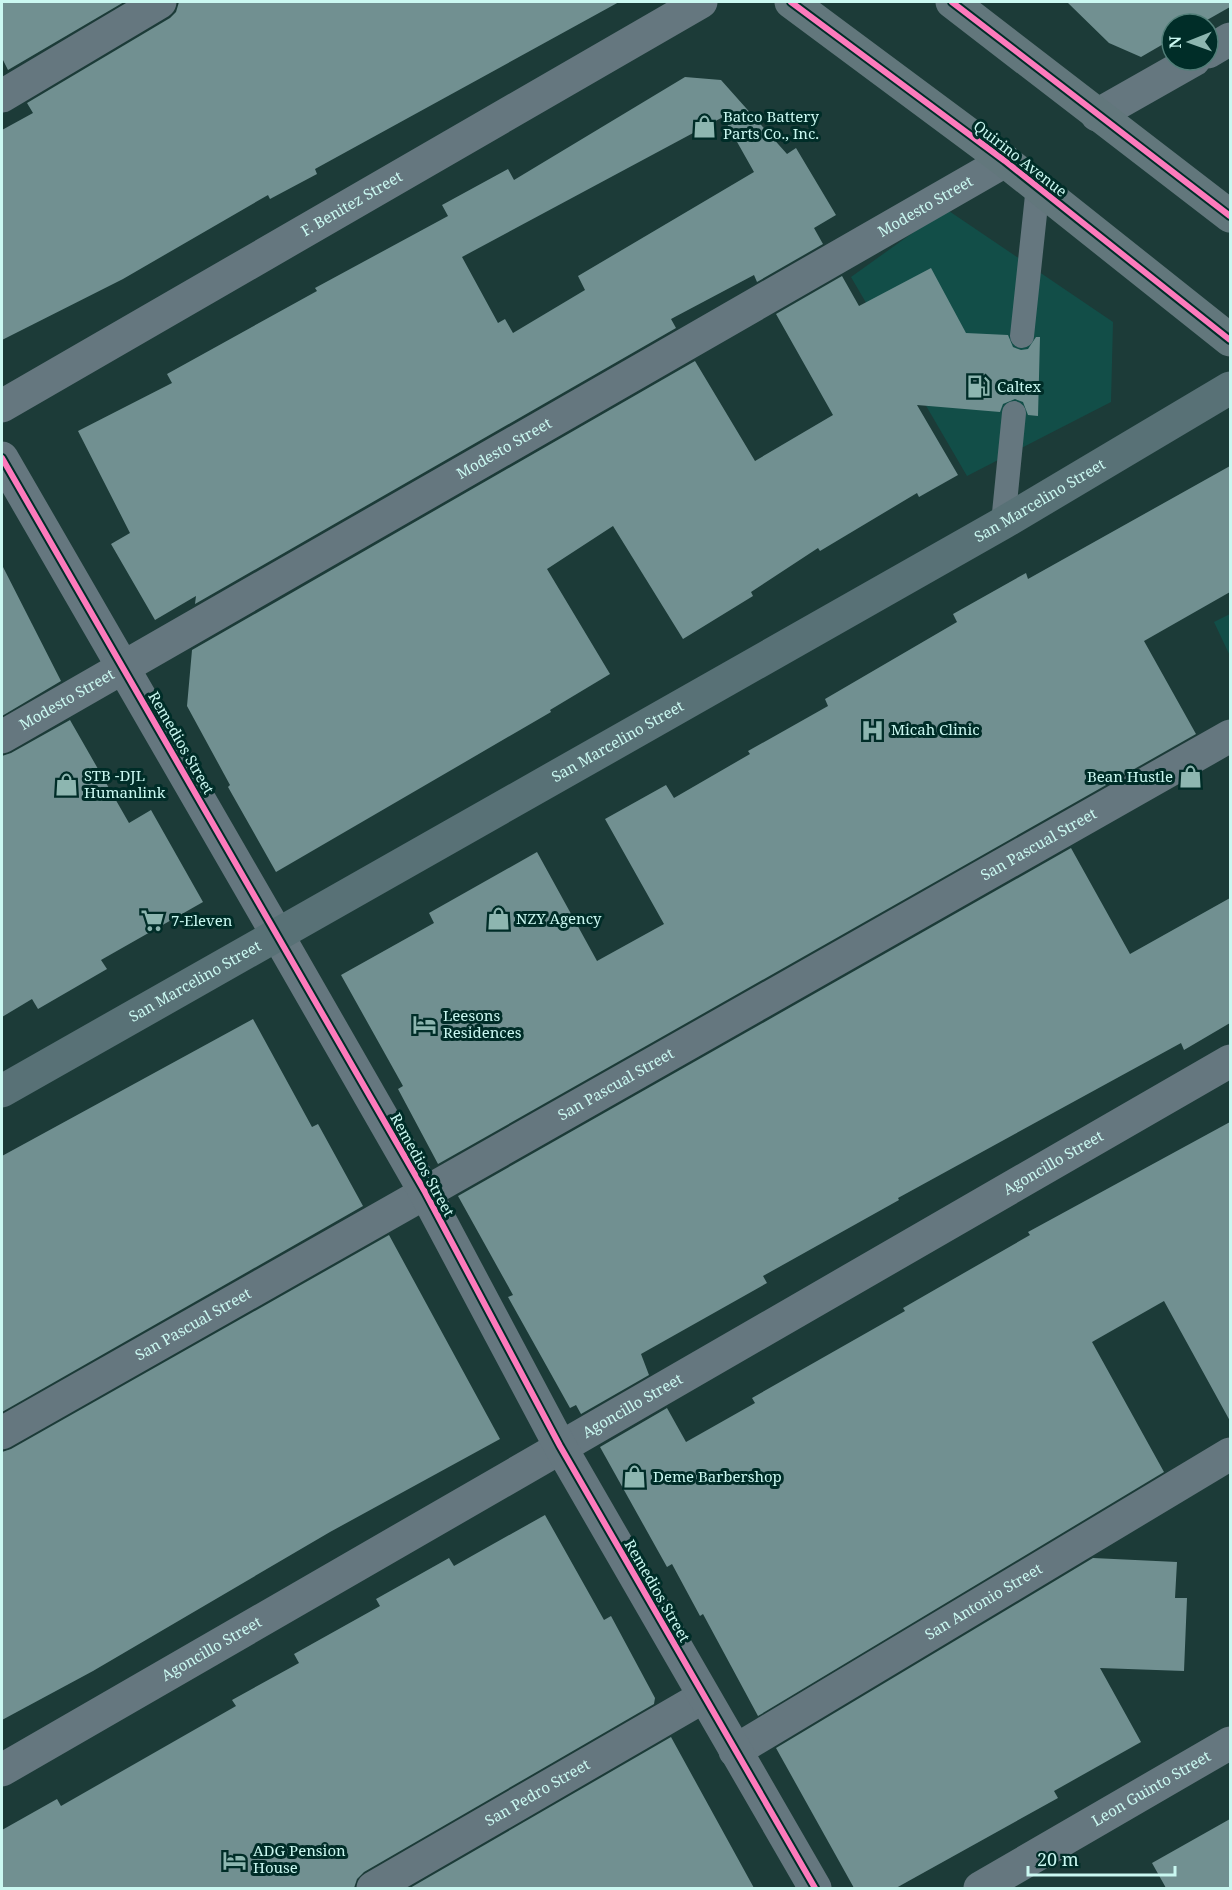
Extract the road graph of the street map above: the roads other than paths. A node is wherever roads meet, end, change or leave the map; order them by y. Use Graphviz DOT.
graph roads {
  1 [pos="160,2"];
  2 [pos="701,2"];
  3 [pos="791,2"];
  4 [pos="952,2"];
  5 [pos="1173,72"];
  6 [pos="2,96"];
  7 [pos="1097,115"];
  8 [pos="1005,161"];
  9 [pos="1038,186"];
  10 [pos="1230,216"];
  11 [pos="1022,336"];
  12 [pos="1230,340"];
  13 [pos="1230,388"];
  14 [pos="2,406"];
  15 [pos="1014,413"];
  16 [pos="2,458"];
  17 [pos="1003,523"];
  18 [pos="123,667"];
  19 [pos="1230,736"];
  20 [pos="2,737"];
  21 [pos="278,934"];
  22 [pos="1230,1061"];
  23 [pos="2,1091"];
  24 [pos="425,1192"];
  25 [pos="2,1433"];
  26 [pos="560,1446"];
  27 [pos="1230,1454"];
  28 [pos="704,1697"];
  29 [pos="1230,1743"];
  30 [pos="735,1751"];
  31 [pos="2,1770"];
  32 [pos="373,1888"];
  33 [pos="815,1888"];
  34 [pos="980,1888"];
  1 -- 6 [label="street"];
  2 -- 14 [label="street, F. Benitez Street"];
  3 -- 8 [label="main road, Quirino Avenue"];
  4 -- 7 [label="main road"];
  5 -- 7 [label="street"];
  7 -- 10 [label="main road"];
  8 -- 9 [label="main road, Quirino Avenue"];
  8 -- 18 [label="street, Modesto Street"];
  9 -- 11 [label="lane"];
  9 -- 12 [label="main road, Quirino Avenue"];
  13 -- 17 [label="main road, San Marcelino Street"];
  15 -- 17 [label="lane"];
  16 -- 18 [label="street, Remedios Street"];
  17 -- 21 [label="main road, San Marcelino Street"];
  18 -- 20 [label="street, Modesto Street"];
  18 -- 21 [label="street, Remedios Street"];
  19 -- 24 [label="street, San Pascual Street"];
  21 -- 23 [label="main road, San Marcelino Street"];
  21 -- 24 [label="street, Remedios Street"];
  22 -- 26 [label="street, Agoncillo Street"];
  24 -- 25 [label="street, San Pascual Street"];
  24 -- 26 [label="street, Remedios Street"];
  26 -- 28 [label="street, Remedios Street"];
  26 -- 31 [label="street, Agoncillo Street"];
  27 -- 30 [label="street, San Antonio Street"];
  28 -- 30 [label="street, Remedios Street"];
  28 -- 32 [label="street, San Pedro Street"];
  29 -- 34 [label="street, Leon Guinto Street"];
  30 -- 33 [label="street, Remedios Street"];
}
